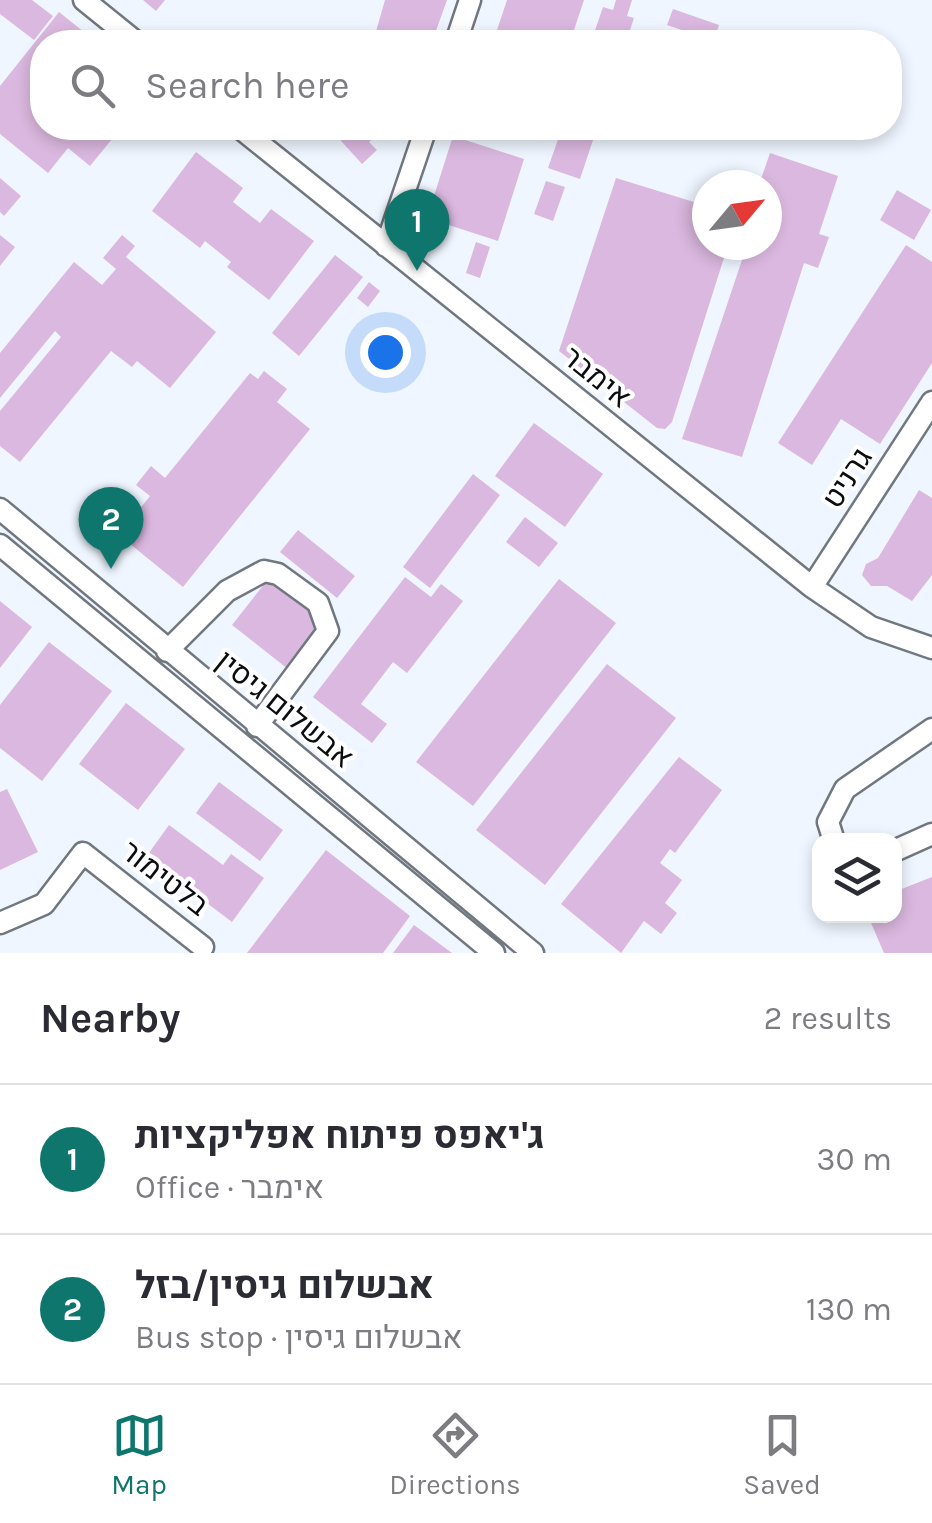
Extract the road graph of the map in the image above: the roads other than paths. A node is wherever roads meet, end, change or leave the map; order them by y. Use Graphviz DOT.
graph roads {
  1 [pos="84,0"];
  2 [pos="470,0"];
  3 [pos="121,30"];
  4 [pos="460,30"];
  5 [pos="255,140"];
  6 [pos="422,140"];
  7 [pos="386,246"];
  8 [pos="932,402"];
  9 [pos="0,510"];
  10 [pos="0,545"];
  11 [pos="812,587"];
  12 [pos="932,648"];
  13 [pos="167,652"];
  14 [pos="257,726"];
  15 [pos="932,730"];
  16 [pos="832,833"];
  17 [pos="932,834"];
  18 [pos="902,847"];
  19 [pos="0,923"];
  20 [pos="203,947"];
  21 [pos="494,953"];
  22 [pos="533,953"];
  1 -- 3 [label="street"];
  2 -- 4 [label="street"];
  5 -- 7 [label="street, אימבר"];
  6 -- 7 [label="street"];
  7 -- 11 [label="street, אימבר"];
  8 -- 11 [label="street, גרניט"];
  9 -- 13 [label="street, אבשלום גיסין"];
  10 -- 21 [label="street, אבשלום גיסין"];
  11 -- 12 [label="street, אימבר"];
  13 -- 14 [label="street, אבשלום גיסין"];
  13 -- 14 [label="street"];
  14 -- 22 [label="street, אבשלום גיסין"];
  15 -- 16 [label="street"];
  17 -- 18 [label="street"];
  19 -- 20 [label="street, בלטימור"];
}
